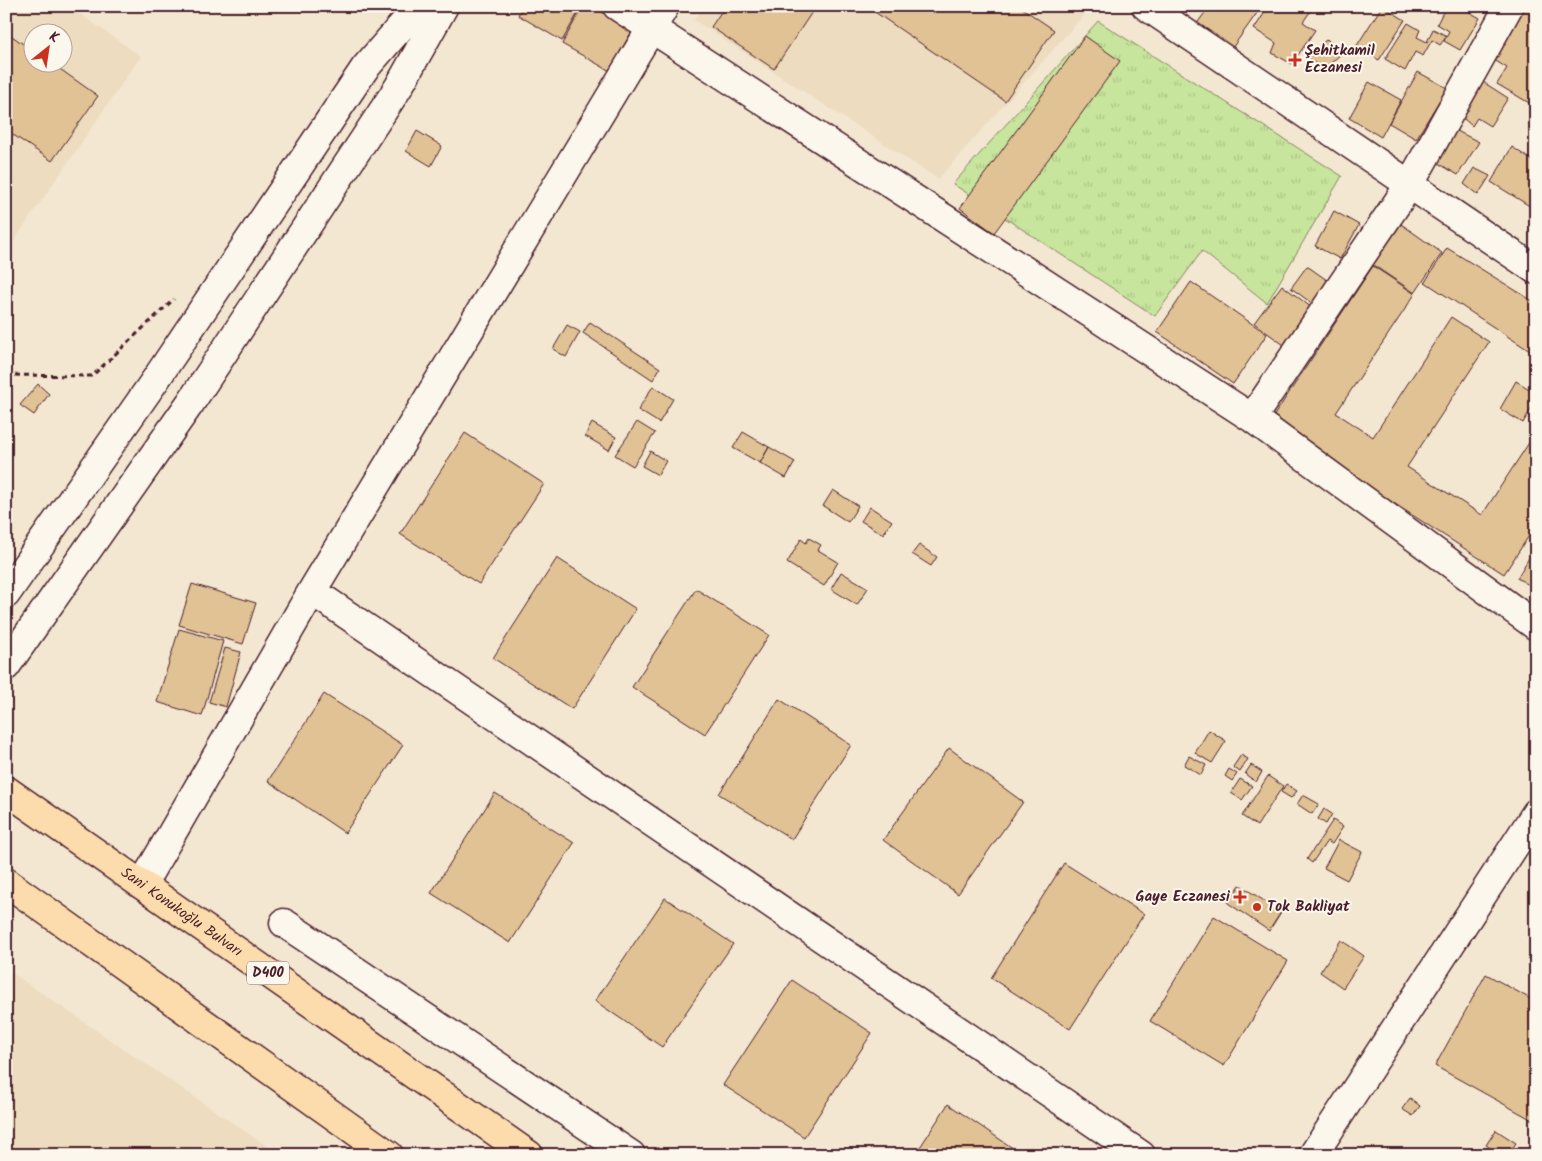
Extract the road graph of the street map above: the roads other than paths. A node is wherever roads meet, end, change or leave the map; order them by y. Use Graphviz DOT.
graph roads {
  1 [pos="419,6"];
  2 [pos="444,6"];
  3 [pos="617,6"];
  4 [pos="1146,6"];
  5 [pos="1509,6"];
  6 [pos="658,18"];
  7 [pos="1410,184"];
  8 [pos="1536,270"];
  9 [pos="1252,418"];
  10 [pos="312,591"];
  11 [pos="6,594"];
  12 [pos="1536,626"];
  13 [pos="6,666"];
  14 [pos="6,790"];
  15 [pos="1536,812"];
  16 [pos="6,882"];
  17 [pos="142,885"];
  18 [pos="284,923"];
  19 [pos="389,1155"];
  20 [pos="529,1155"];
  21 [pos="631,1155"];
  22 [pos="1141,1155"];
  23 [pos="1313,1155"];
  1 -- 11 [label="street"];
  2 -- 13 [label="street"];
  3 -- 6 [label="street"];
  4 -- 7 [label="street"];
  5 -- 7 [label="street"];
  6 -- 9 [label="street"];
  6 -- 10 [label="street"];
  7 -- 8 [label="street"];
  7 -- 9 [label="street"];
  9 -- 12 [label="street"];
  10 -- 17 [label="street"];
  10 -- 22 [label="street"];
  14 -- 17 [label="highway, Sani Konukoğlu Bulvarı / D400"];
  15 -- 23 [label="street"];
  16 -- 19 [label="highway"];
  17 -- 20 [label="highway, Sani Konukoğlu Bulvarı / D400"];
  18 -- 21 [label="street"];
}
